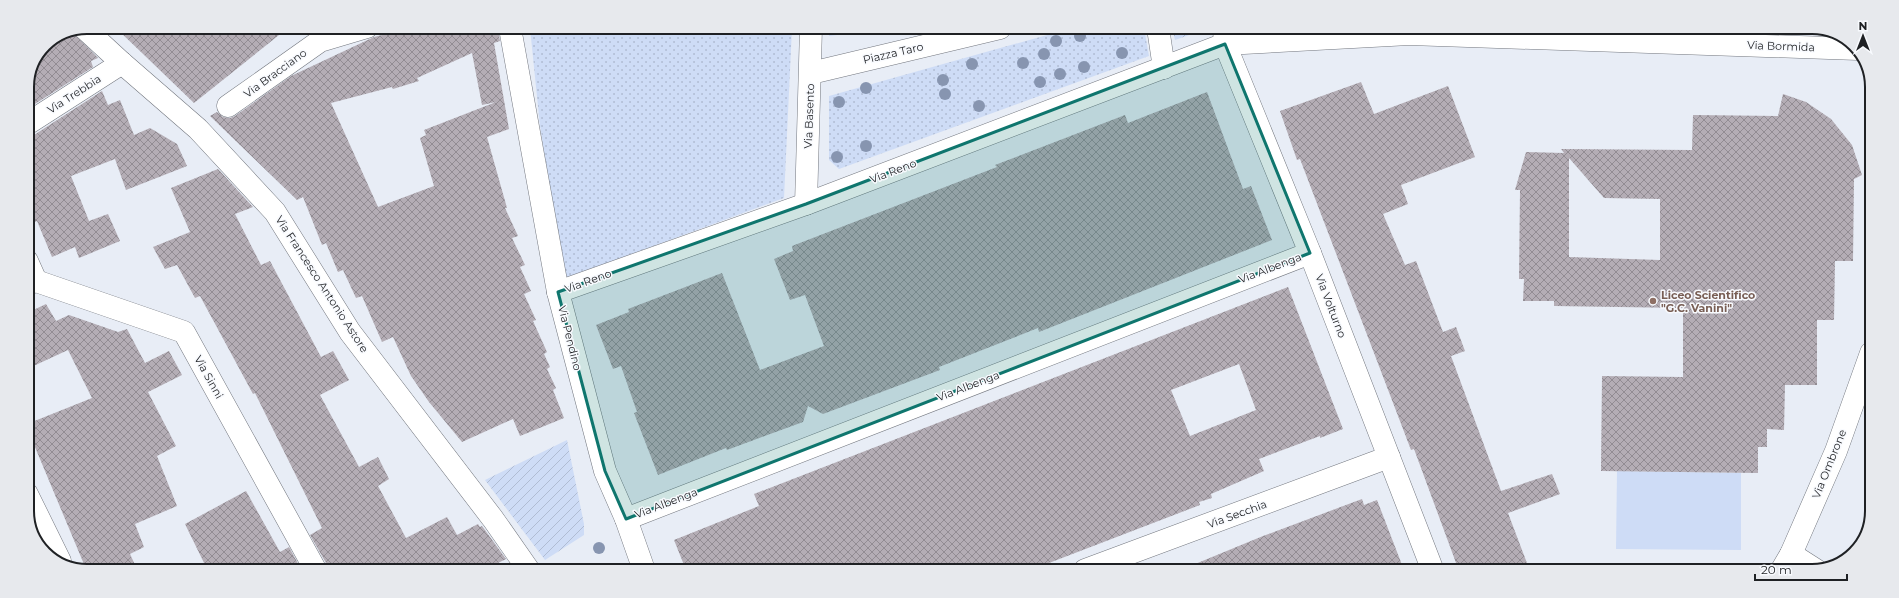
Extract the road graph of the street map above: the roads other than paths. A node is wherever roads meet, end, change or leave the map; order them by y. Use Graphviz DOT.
graph roads {
  1 [pos="90,34"];
  2 [pos="316,34"];
  3 [pos="511,34"];
  4 [pos="811,34"];
  5 [pos="975,34"];
  6 [pos="1159,34"];
  7 [pos="1408,34"];
  8 [pos="1408,34"];
  9 [pos="1225,36"];
  10 [pos="1843,48"];
  11 [pos="122,64"];
  12 [pos="1164,68"];
  13 [pos="811,73"];
  14 [pos="228,106"];
  15 [pos="34,120"];
  16 [pos="806,204"];
  17 [pos="1310,253"];
  18 [pos="34,283"];
  19 [pos="558,292"];
  20 [pos="1865,370"];
  21 [pos="1389,457"];
  22 [pos="34,508"];
  23 [pos="626,519"];
  24 [pos="57,554"];
  25 [pos="1786,563"];
  26 [pos="312,564"];
  27 [pos="524,564"];
  28 [pos="642,564"];
  29 [pos="1101,564"];
  30 [pos="1431,564"];
  1 -- 11 [label="street, Via Francesco Antonio Astore"];
  2 -- 14 [label="street, Via Bracciano"];
  3 -- 19 [label="street, Via Pendino"];
  4 -- 13 [label="street, Via Basento"];
  5 -- 13 [label="street, Piazza Taro"];
  6 -- 12 [label="street"];
  7 -- 10 [label="street, Via Bormida"];
  8 -- 9 [label="street, Via Bormida"];
  9 -- 12 [label="street, Via Reno"];
  9 -- 17 [label="street, Via Volturno"];
  11 -- 15 [label="street, Via Trebbia"];
  11 -- 27 [label="street, Via Francesco Antonio Astore"];
  12 -- 16 [label="street, Via Reno"];
  13 -- 16 [label="street, Via Basento"];
  16 -- 19 [label="street, Via Reno"];
  17 -- 21 [label="street, Via Volturno"];
  17 -- 23 [label="street, Via Albenga"];
  18 -- 26 [label="street, Via Sinni"];
  19 -- 23 [label="street, Via Pendino"];
  20 -- 25 [label="street, Via Ombrone"];
  21 -- 29 [label="street, Via Secchia"];
  21 -- 30 [label="street, Via Volturno"];
  22 -- 24 [label="street"];
  23 -- 28 [label="street, Via Pendino"];
}
